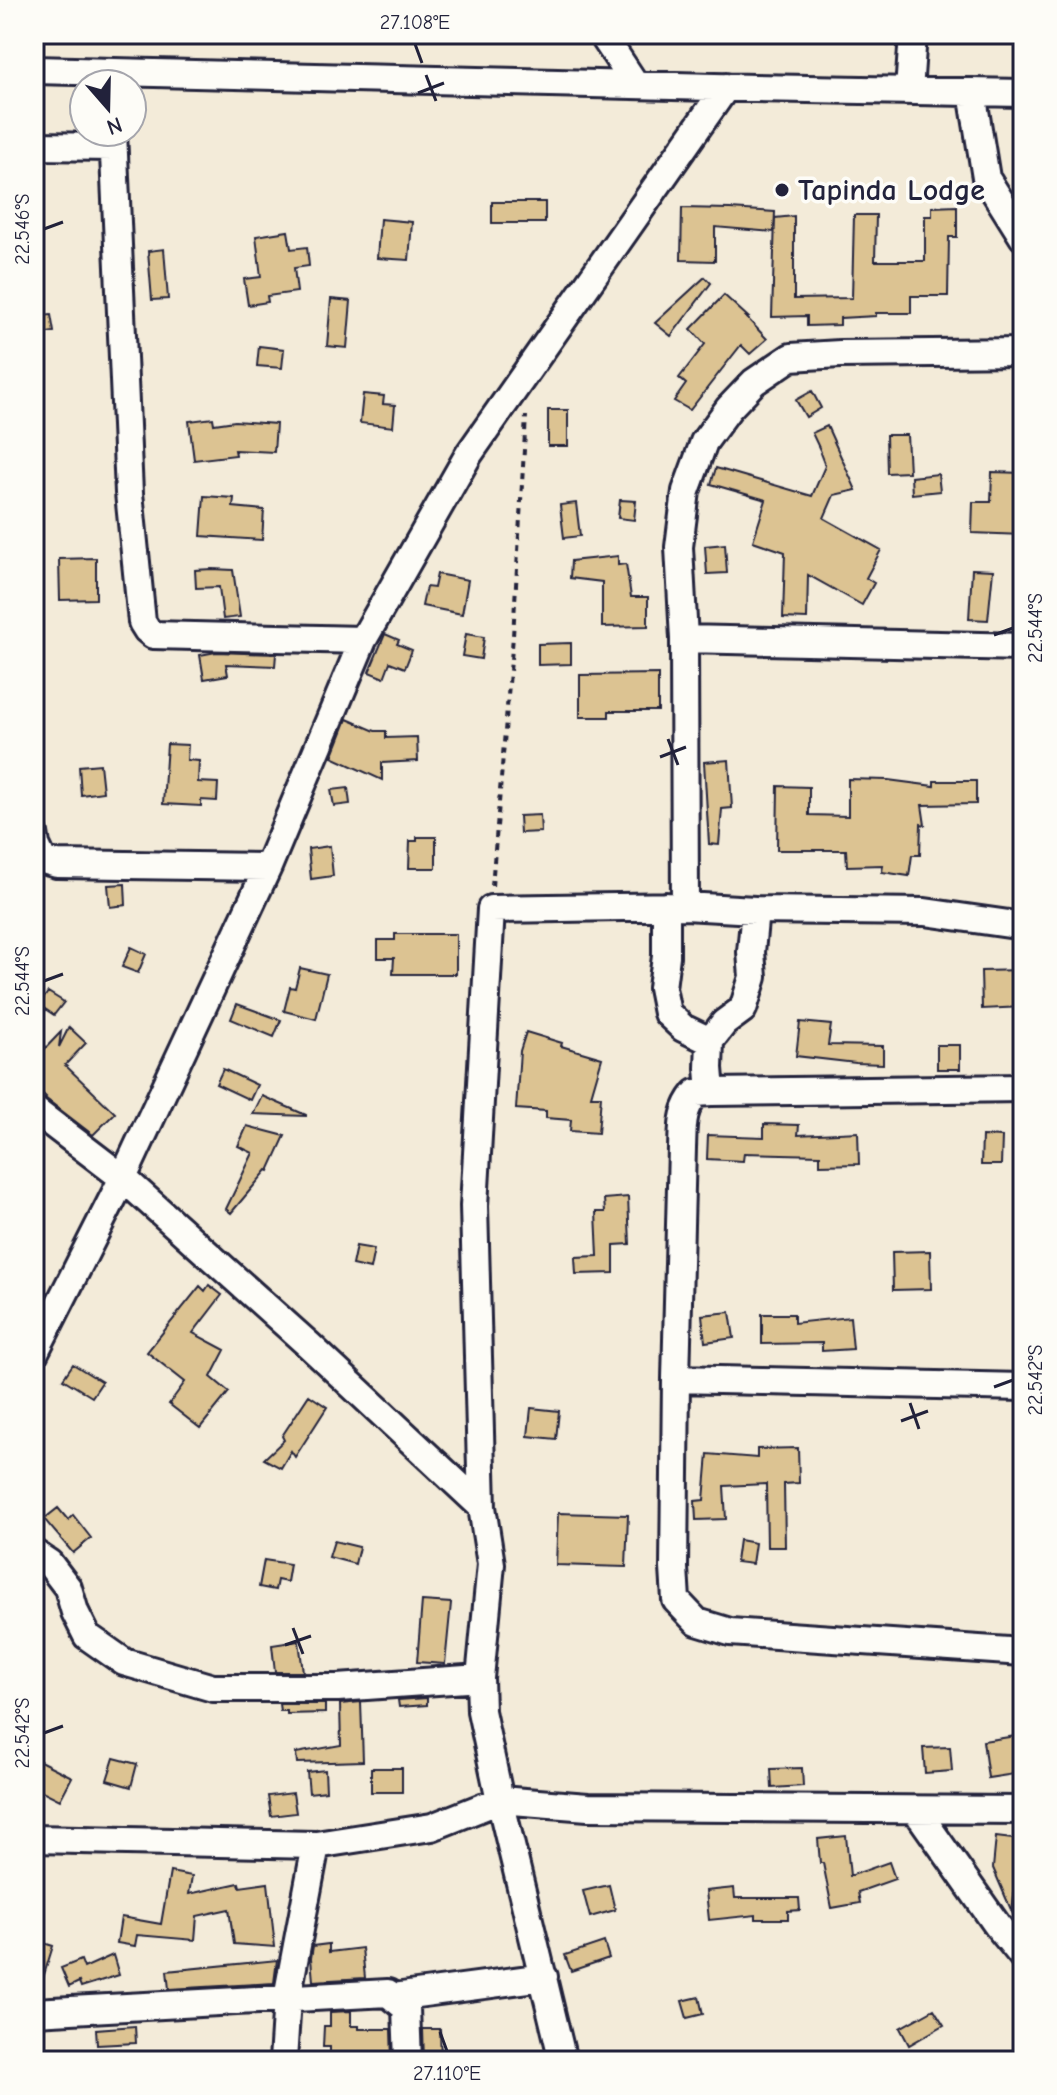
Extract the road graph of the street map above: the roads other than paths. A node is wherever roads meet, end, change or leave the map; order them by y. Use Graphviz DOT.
graph roads {
  1 [pos="602,34"];
  2 [pos="913,34"];
  3 [pos="34,70"];
  4 [pos="68,73"];
  5 [pos="148,78"];
  6 [pos="635,84"];
  7 [pos="726,87"];
  8 [pos="909,91"];
  9 [pos="972,92"];
  10 [pos="1023,93"];
  11 [pos="68,143"];
  12 [pos="34,146"];
  13 [pos="113,148"];
  14 [pos="1023,237"];
  15 [pos="1023,352"];
  16 [pos="684,639"];
  17 [pos="363,640"];
  18 [pos="1023,647"];
  19 [pos="34,833"];
  20 [pos="268,867"];
  21 [pos="675,906"];
  22 [pos="755,910"];
  23 [pos="1023,926"];
  24 [pos="710,1041"];
  25 [pos="1023,1088"];
  26 [pos="711,1092"];
  27 [pos="34,1110"];
  28 [pos="123,1178"];
  29 [pos="34,1354"];
  30 [pos="676,1379"];
  31 [pos="1023,1387"];
  32 [pos="482,1507"];
  33 [pos="34,1553"];
  34 [pos="1023,1652"];
  35 [pos="480,1678"];
  36 [pos="500,1800"];
  37 [pos="916,1810"];
  38 [pos="1023,1810"];
  39 [pos="34,1839"];
  40 [pos="316,1845"];
  41 [pos="1023,1957"];
  42 [pos="544,1977"];
  43 [pos="394,1997"];
  44 [pos="287,1998"];
  45 [pos="34,2012"];
  46 [pos="283,2061"];
  47 [pos="408,2061"];
  48 [pos="563,2061"];
  1 -- 6 [label="street"];
  2 -- 8 [label="street"];
  3 -- 4 [label="street"];
  5 -- 6 [label="street"];
  6 -- 7 [label="street"];
  7 -- 8 [label="street"];
  7 -- 17 [label="street"];
  8 -- 9 [label="street"];
  9 -- 10 [label="street"];
  9 -- 14 [label="street"];
  11 -- 12 [label="street"];
  13 -- 17 [label="street"];
  15 -- 16 [label="street"];
  16 -- 18 [label="street"];
  16 -- 21 [label="street"];
  17 -- 20 [label="street"];
  19 -- 20 [label="street"];
  20 -- 28 [label="street"];
  21 -- 22 [label="street"];
  21 -- 24 [label="street"];
  21 -- 32 [label="street"];
  22 -- 23 [label="street"];
  22 -- 24 [label="street"];
  24 -- 26 [label="street"];
  25 -- 26 [label="street"];
  26 -- 30 [label="street"];
  27 -- 28 [label="street"];
  28 -- 29 [label="street"];
  28 -- 32 [label="street"];
  30 -- 31 [label="street"];
  30 -- 34 [label="street"];
  32 -- 35 [label="street"];
  33 -- 35 [label="street"];
  35 -- 36 [label="street"];
  36 -- 37 [label="street"];
  36 -- 40 [label="street"];
  36 -- 42 [label="street"];
  37 -- 38 [label="street"];
  37 -- 41 [label="street"];
  39 -- 40 [label="street"];
  40 -- 44 [label="street"];
  42 -- 43 [label="street"];
  42 -- 48 [label="street"];
  43 -- 44 [label="street"];
  43 -- 47 [label="street"];
  44 -- 45 [label="street"];
  44 -- 46 [label="street"];
}
